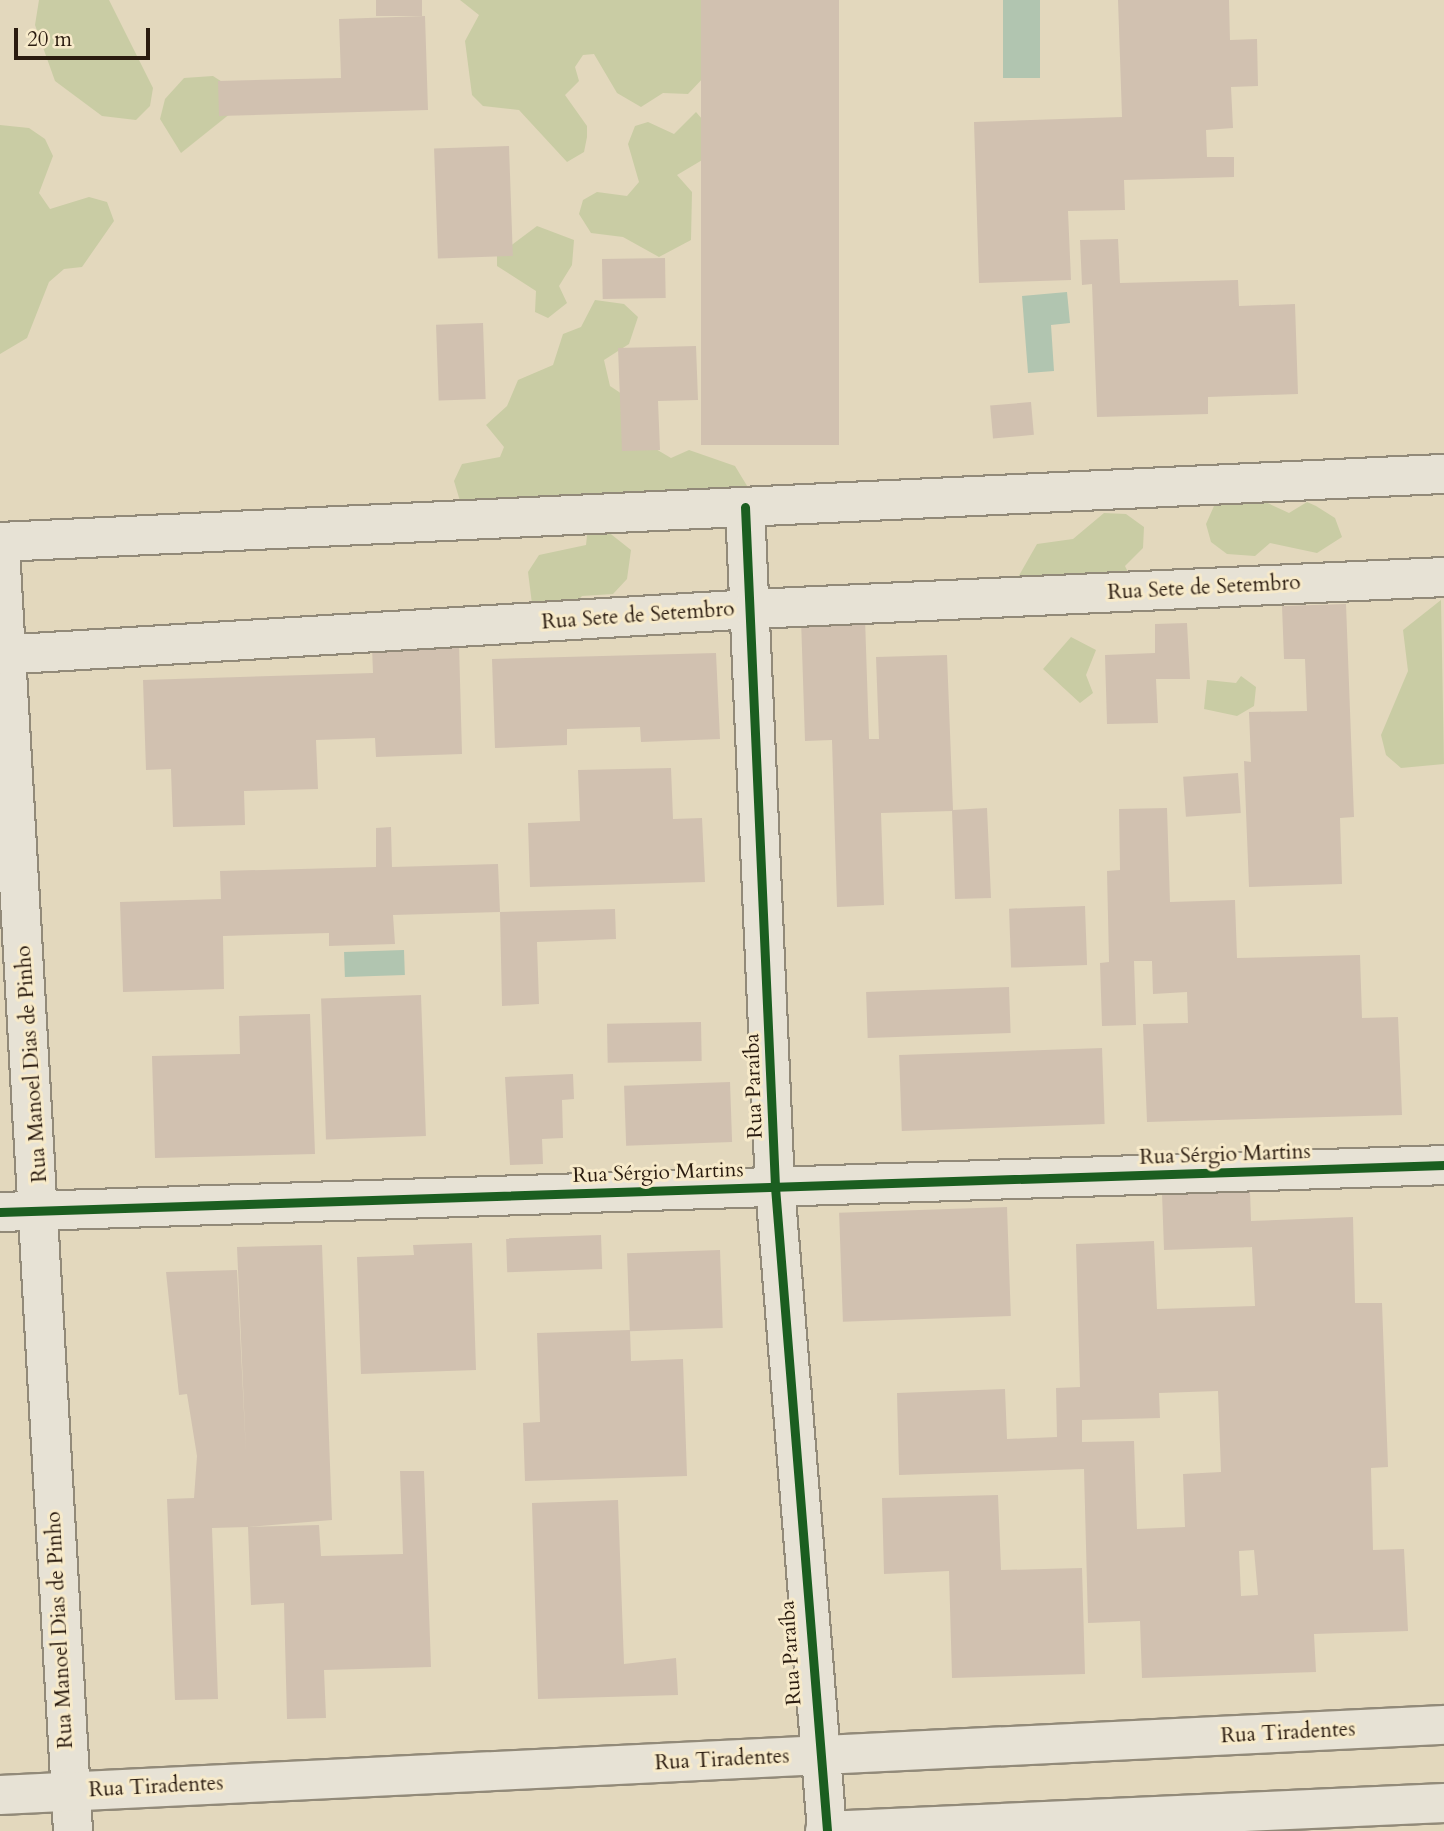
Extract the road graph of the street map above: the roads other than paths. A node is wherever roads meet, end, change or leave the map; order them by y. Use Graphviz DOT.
graph roads {
  1 [pos="1444,474"];
  2 [pos="745,506"];
  3 [pos="0,542"];
  4 [pos="0,548"];
  5 [pos="1444,577"];
  6 [pos="753,609"];
  7 [pos="4,655"];
  8 [pos="1444,1165"];
  9 [pos="775,1187"];
  10 [pos="41,1210"];
  11 [pos="0,1212"];
  12 [pos="1444,1726"];
  13 [pos="816,1756"];
  14 [pos="67,1791"];
  15 [pos="0,1795"];
  16 [pos="1444,1803"];
  17 [pos="73,1831"];
  18 [pos="826,1831"];
  1 -- 2 [label="main road"];
  2 -- 3 [label="main road"];
  2 -- 6 [label="main road, Rua Paraíba"];
  4 -- 7 [label="main road, Rua Manoel Dias de Pinho"];
  5 -- 6 [label="main road, Rua Sete de Setembro"];
  6 -- 7 [label="main road, Rua Sete de Setembro"];
  6 -- 9 [label="main road, Rua Paraíba"];
  7 -- 10 [label="main road, Rua Manoel Dias de Pinho"];
  8 -- 9 [label="main road, Rua Sérgio Martins"];
  9 -- 10 [label="main road, Rua Sérgio Martins"];
  9 -- 13 [label="main road, Rua Paraíba"];
  10 -- 11 [label="main road, Rua Sérgio Martins"];
  10 -- 14 [label="main road, Rua Manoel Dias de Pinho"];
  12 -- 13 [label="main road, Rua Tiradentes"];
  13 -- 14 [label="main road, Rua Tiradentes"];
  13 -- 18 [label="main road, Rua Paraíba"];
  14 -- 15 [label="main road, Rua Tiradentes"];
  14 -- 17 [label="main road, Rua Manoel Dias de Pinho"];
  16 -- 18 [label="main road"];
}
